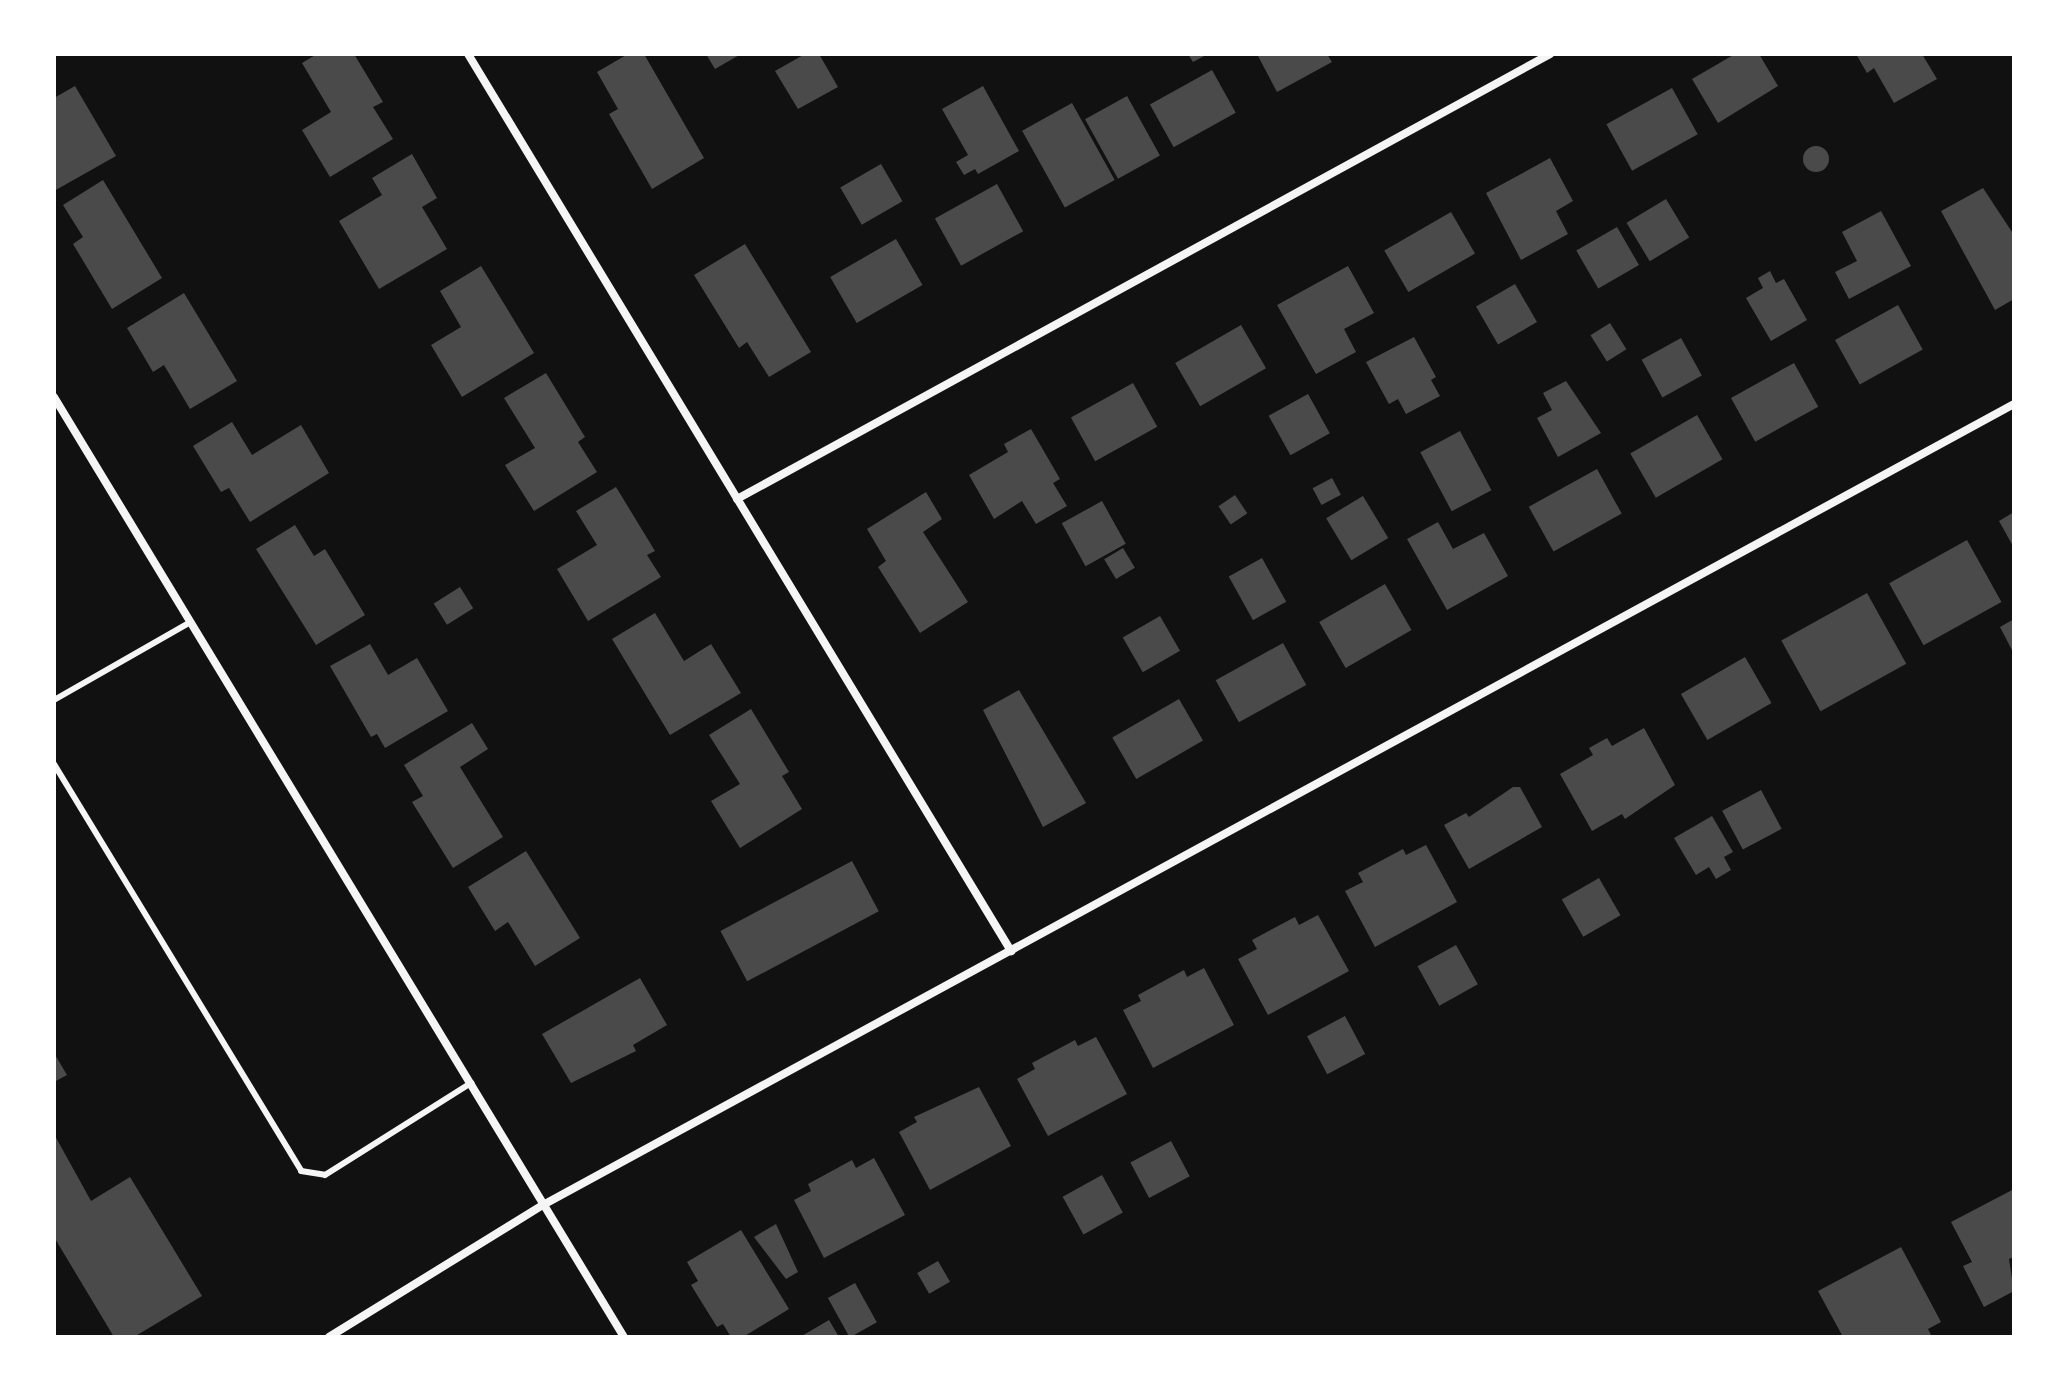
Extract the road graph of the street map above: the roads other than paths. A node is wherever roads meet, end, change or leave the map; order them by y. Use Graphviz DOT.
graph roads {
  1 [pos="468,54"];
  2 [pos="1550,54"];
  3 [pos="54,397"];
  4 [pos="2014,404"];
  5 [pos="737,499"];
  6 [pos="189,623"];
  7 [pos="54,700"];
  8 [pos="54,764"];
  9 [pos="1011,951"];
  10 [pos="471,1083"];
  11 [pos="543,1205"];
  12 [pos="329,1337"];
  13 [pos="624,1337"];
  1 -- 5 [label="street"];
  2 -- 5 [label="street"];
  3 -- 6 [label="street"];
  4 -- 9 [label="street"];
  5 -- 9 [label="street"];
  6 -- 7 [label="lane"];
  6 -- 10 [label="street"];
  8 -- 10 [label="lane"];
  9 -- 11 [label="street"];
  10 -- 11 [label="street"];
  11 -- 12 [label="street"];
  11 -- 13 [label="street"];
}
